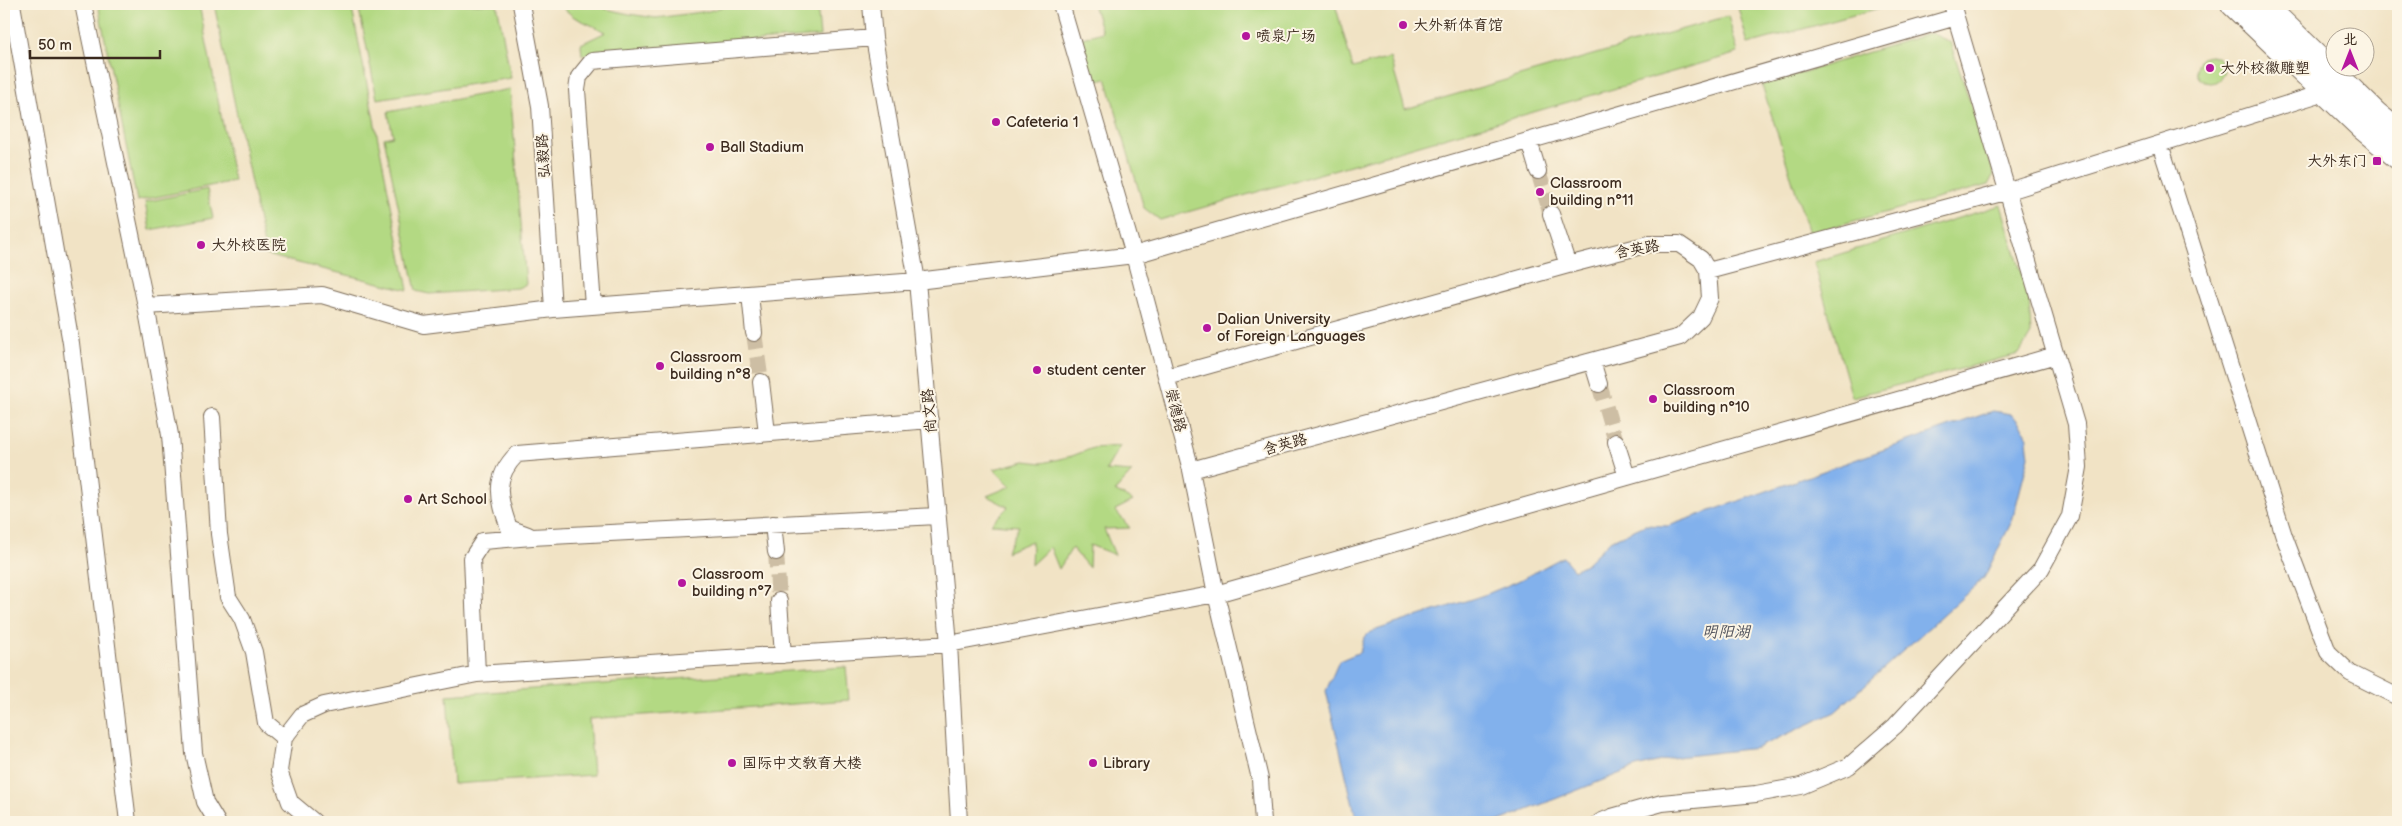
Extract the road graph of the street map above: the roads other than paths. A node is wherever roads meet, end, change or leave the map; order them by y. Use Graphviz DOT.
graph roads {
  1 [pos="12,4"];
  2 [pos="83,4"];
  3 [pos="521,4"];
  4 [pos="871,4"];
  5 [pos="1061,4"];
  6 [pos="2233,4"];
  7 [pos="2263,4"];
  8 [pos="1954,10"];
  9 [pos="874,38"];
  10 [pos="2336,89"];
  11 [pos="2398,132"];
  12 [pos="1529,140"];
  13 [pos="2160,144"];
  14 [pos="2398,158"];
  15 [pos="1538,171"];
  16 [pos="2009,191"];
  17 [pos="1551,214"];
  18 [pos="1134,255"];
  19 [pos="1568,265"];
  20 [pos="1708,271"];
  21 [pos="917,281"];
  22 [pos="750,294"];
  23 [pos="146,306"];
  24 [pos="593,306"];
  25 [pos="553,309"];
  26 [pos="754,333"];
  27 [pos="2056,355"];
  28 [pos="1592,360"];
  29 [pos="1167,377"];
  30 [pos="761,382"];
  31 [pos="1599,384"];
  32 [pos="212,417"];
  33 [pos="930,420"];
  34 [pos="767,433"];
  35 [pos="1616,442"];
  36 [pos="1191,470"];
  37 [pos="1627,477"];
  38 [pos="937,516"];
  39 [pos="772,524"];
  40 [pos="532,537"];
  41 [pos="776,552"];
  42 [pos="1216,594"];
  43 [pos="779,601"];
  44 [pos="949,644"];
  45 [pos="783,655"];
  46 [pos="477,674"];
  47 [pos="2398,697"];
  48 [pos="284,738"];
  49 [pos="128,822"];
  50 [pos="217,822"];
  51 [pos="314,822"];
  52 [pos="959,822"];
  53 [pos="1263,822"];
  54 [pos="1600,822"];
  1 -- 49 [label="street"];
  2 -- 23 [label="street"];
  3 -- 25 [label="street, 弘毅路"];
  4 -- 9 [label="street, 尚文路"];
  5 -- 18 [label="street, 崇德路"];
  6 -- 10 [label="main road"];
  7 -- 10 [label="main road"];
  8 -- 12 [label="street"];
  8 -- 16 [label="street"];
  9 -- 21 [label="street, 尚文路"];
  9 -- 24 [label="street"];
  10 -- 11 [label="main road"];
  10 -- 13 [label="street"];
  10 -- 14 [label="main road"];
  12 -- 15 [label="street"];
  12 -- 18 [label="street"];
  13 -- 16 [label="street"];
  13 -- 47 [label="street"];
  16 -- 20 [label="street"];
  16 -- 27 [label="street"];
  17 -- 19 [label="street"];
  18 -- 21 [label="street"];
  18 -- 29 [label="street, 崇德路"];
  19 -- 20 [label="street, 含英路"];
  19 -- 29 [label="street, 含英路"];
  20 -- 28 [label="street, 含英路"];
  21 -- 22 [label="street"];
  21 -- 33 [label="street, 尚文路"];
  22 -- 24 [label="street"];
  22 -- 26 [label="street"];
  23 -- 25 [label="street"];
  23 -- 50 [label="street"];
  24 -- 25 [label="street"];
  27 -- 37 [label="street"];
  27 -- 54 [label="street"];
  28 -- 31 [label="street"];
  28 -- 36 [label="street, 含英路"];
  29 -- 36 [label="street, 崇德路"];
  30 -- 34 [label="street"];
  32 -- 48 [label="street"];
  33 -- 34 [label="street"];
  33 -- 38 [label="street, 尚文路"];
  34 -- 40 [label="street"];
  35 -- 37 [label="street"];
  36 -- 42 [label="street, 崇德路"];
  37 -- 42 [label="street"];
  38 -- 39 [label="street"];
  38 -- 44 [label="street, 尚文路"];
  39 -- 40 [label="street"];
  39 -- 41 [label="street"];
  40 -- 46 [label="street"];
  42 -- 44 [label="street"];
  42 -- 53 [label="street, 崇德路"];
  43 -- 45 [label="street"];
  44 -- 45 [label="street"];
  44 -- 52 [label="street, 尚文路"];
  45 -- 46 [label="street"];
  46 -- 48 [label="street"];
  48 -- 51 [label="street"];
}
